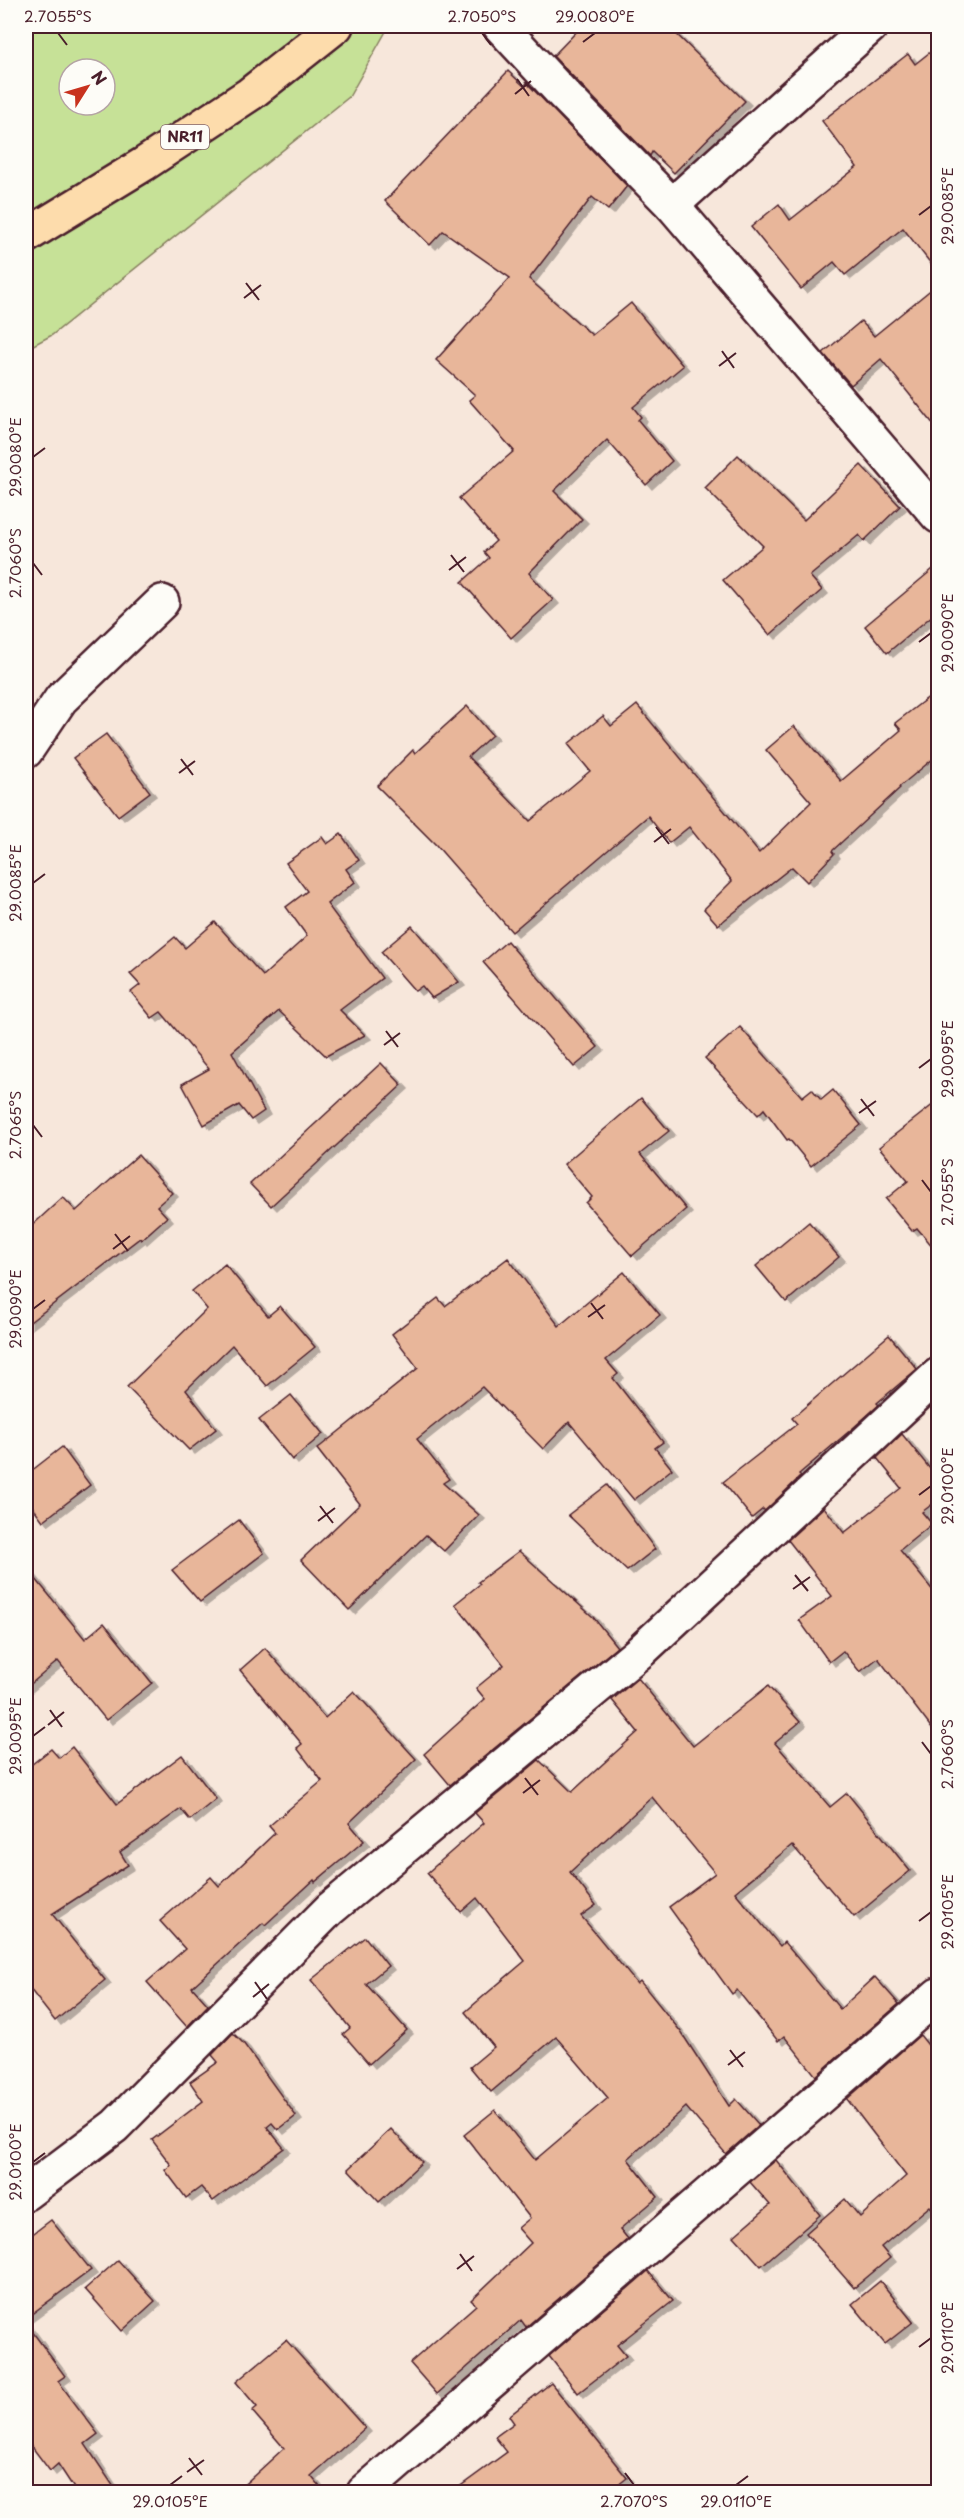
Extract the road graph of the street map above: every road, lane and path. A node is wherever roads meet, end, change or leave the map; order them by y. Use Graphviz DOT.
graph roads {
  1 [pos="336,26"];
  2 [pos="500,26"];
  3 [pos="871,26"];
  4 [pos="672,205"];
  5 [pos="26,236"];
  6 [pos="939,516"];
  7 [pos="162,602"];
  8 [pos="26,751"];
  9 [pos="939,1375"];
  10 [pos="939,1995"];
  11 [pos="26,2193"];
  12 [pos="364,2493"];
  1 -- 5 [label="highway, NR11"];
  2 -- 4 [label="street"];
  3 -- 4 [label="street"];
  4 -- 6 [label="street"];
  7 -- 8 [label="street"];
  9 -- 11 [label="street"];
  10 -- 12 [label="street"];
}
